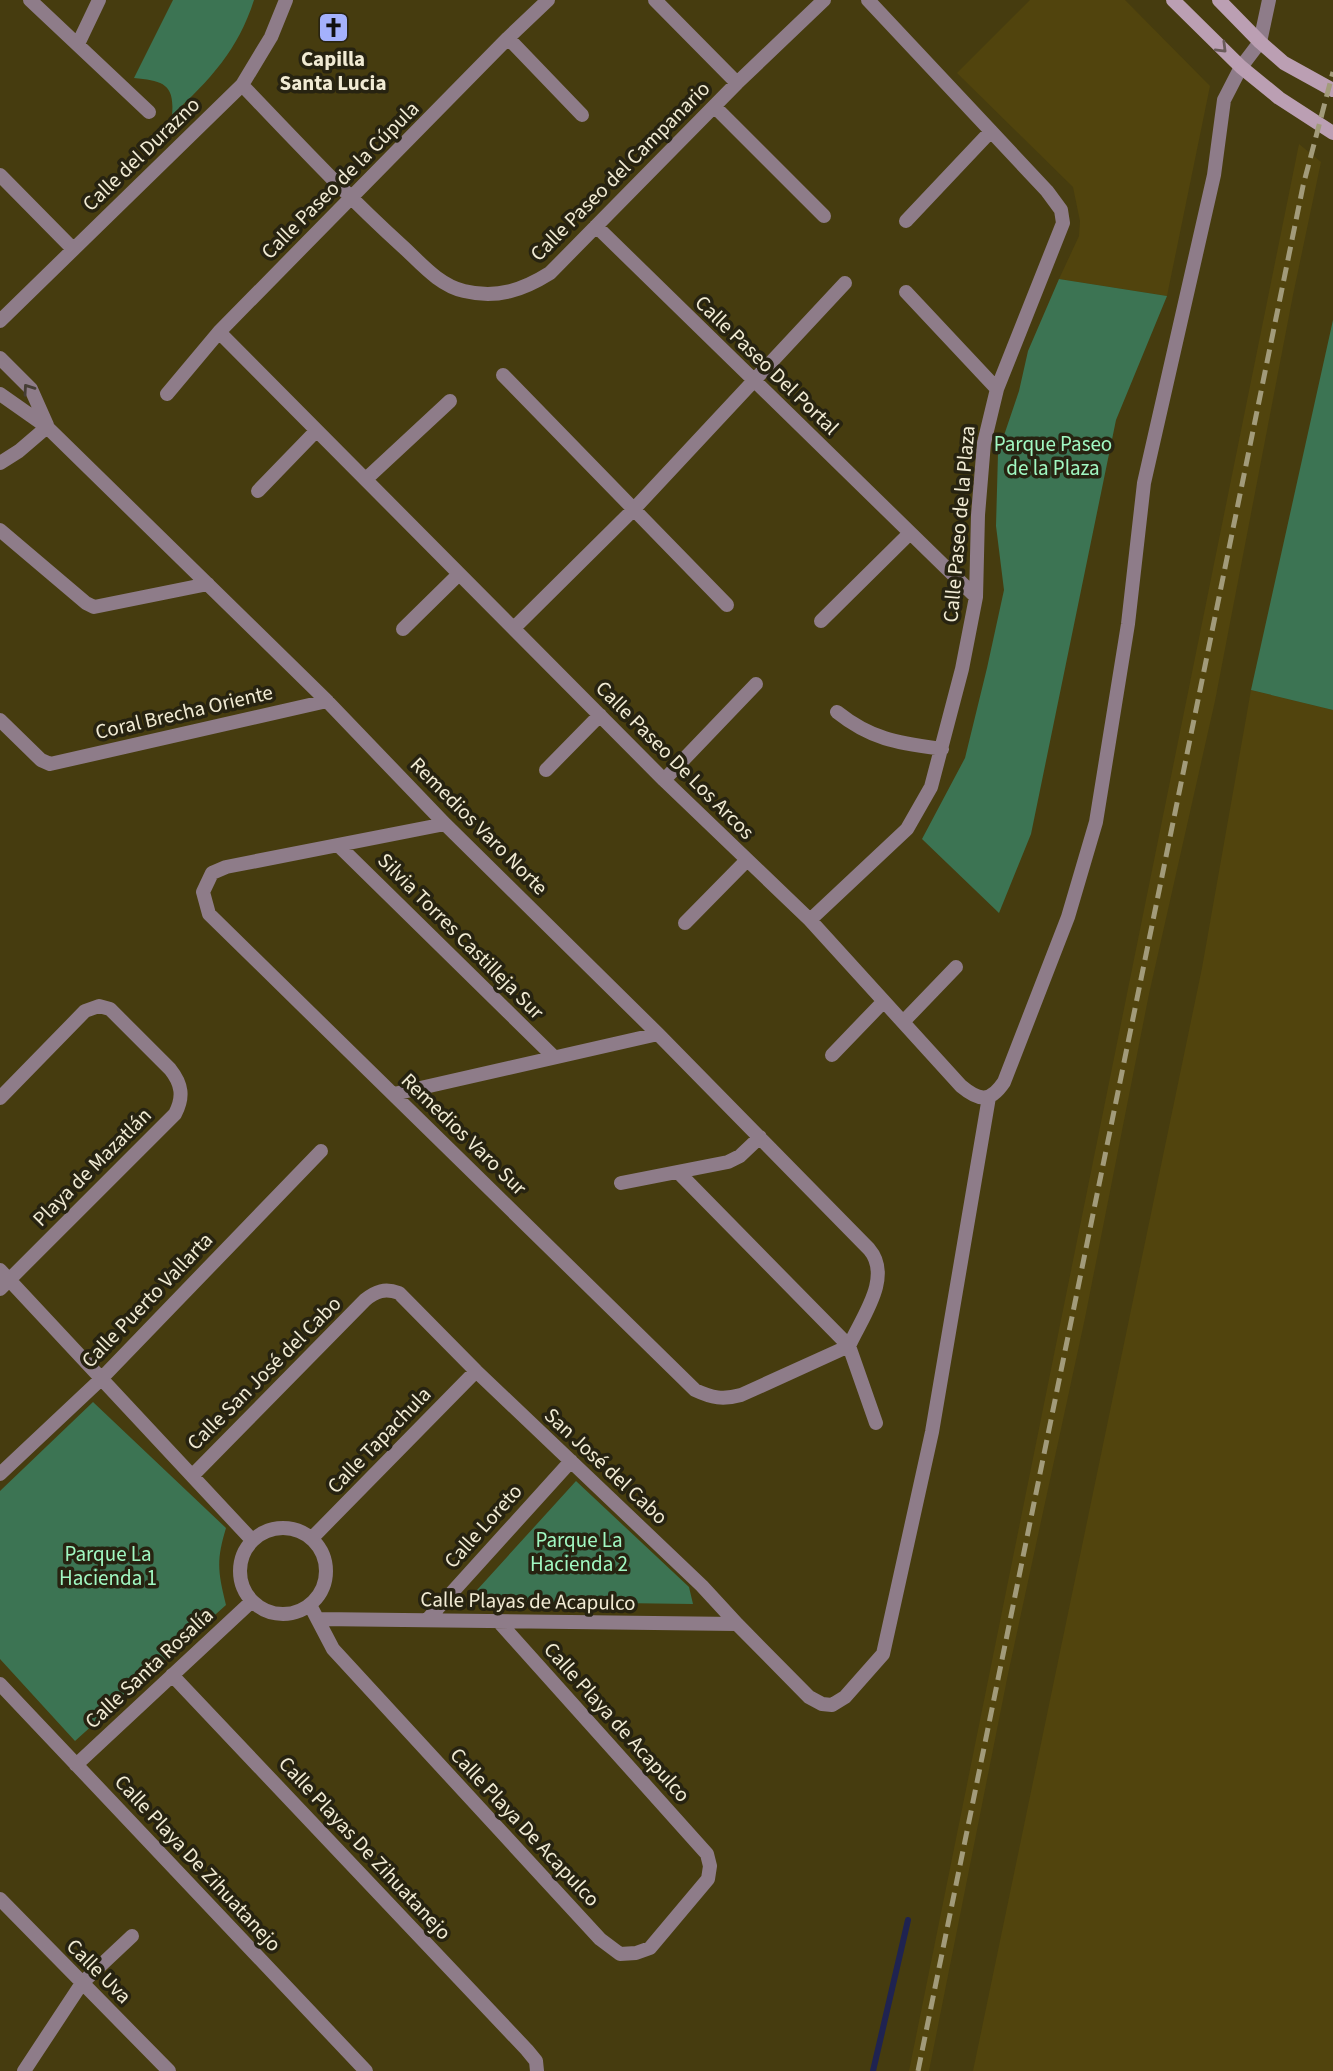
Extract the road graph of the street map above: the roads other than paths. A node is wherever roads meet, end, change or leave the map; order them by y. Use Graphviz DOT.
graph roads {
  1 [pos="30,0"];
  2 [pos="99,0"];
  3 [pos="286,0"];
  4 [pos="548,0"];
  5 [pos="655,0"];
  6 [pos="824,0"];
  7 [pos="868,0"];
  8 [pos="1173,0"];
  9 [pos="1219,0"];
  10 [pos="1269,0"];
  11 [pos="508,38"];
  12 [pos="1260,42"];
  13 [pos="78,44"];
  14 [pos="1241,66"];
  15 [pos="737,83"];
  16 [pos="242,85"];
  17 [pos="1333,90"];
  18 [pos="715,107"];
  19 [pos="149,112"];
  20 [pos="582,115"];
  21 [pos="991,131"];
  22 [pos="1333,134"];
  23 [pos="0,175"];
  24 [pos="351,199"];
  25 [pos="824,216"];
  26 [pos="905,221"];
  27 [pos="596,226"];
  28 [pos="73,249"];
  29 [pos="845,283"];
  30 [pos="905,292"];
  31 [pos="0,321"];
  32 [pos="219,332"];
  33 [pos="0,358"];
  34 [pos="503,375"];
  35 [pos="754,382"];
  36 [pos="997,389"];
  37 [pos="0,394"];
  38 [pos="167,394"];
  39 [pos="450,401"];
  40 [pos="47,427"];
  41 [pos="316,430"];
  42 [pos="0,463"];
  43 [pos="366,479"];
  44 [pos="258,491"];
  45 [pos="634,509"];
  46 [pos="0,530"];
  47 [pos="909,534"];
  48 [pos="459,574"];
  49 [pos="208,584"];
  50 [pos="976,597"];
  51 [pos="727,605"];
  52 [pos="821,621"];
  53 [pos="514,628"];
  54 [pos="403,629"];
  55 [pos="756,684"];
  56 [pos="327,701"];
  57 [pos="837,712"];
  58 [pos="600,715"];
  59 [pos="0,720"];
  60 [pos="942,749"];
  61 [pos="546,770"];
  62 [pos="664,779"];
  63 [pos="445,824"];
  64 [pos="338,845"];
  65 [pos="747,860"];
  66 [pos="810,920"];
  67 [pos="685,923"];
  68 [pos="956,967"];
  69 [pos="883,1002"];
  70 [pos="903,1022"];
  71 [pos="658,1034"];
  72 [pos="832,1055"];
  73 [pos="554,1057"];
  74 [pos="394,1094"];
  75 [pos="989,1097"];
  76 [pos="0,1098"];
  77 [pos="760,1137"];
  78 [pos="321,1151"];
  79 [pos="678,1172"];
  80 [pos="621,1183"];
  81 [pos="3,1280"];
  82 [pos="365,1300"];
  83 [pos="849,1346"];
  84 [pos="476,1371"];
  85 [pos="100,1380"];
  86 [pos="876,1423"];
  87 [pos="570,1461"];
  88 [pos="0,1474"];
  89 [pos="193,1475"];
  90 [pos="312,1538"];
  91 [pos="251,1539"];
  92 [pos="251,1602"];
  93 [pos="310,1605"];
  94 [pos="318,1619"];
  95 [pos="427,1620"];
  96 [pos="500,1623"];
  97 [pos="737,1624"];
  98 [pos="172,1675"];
  99 [pos="0,1684"];
  100 [pos="76,1765"];
  101 [pos="704,1849"];
  102 [pos="0,1899"];
  103 [pos="132,1936"];
  104 [pos="82,1983"];
  105 [pos="24,2071"];
  106 [pos="169,2071"];
  107 [pos="366,2071"];
  108 [pos="537,2071"];
  1 -- 13 [label="street"];
  2 -- 13 [label="street"];
  3 -- 16 [label="street, Calle del Durazno"];
  4 -- 11 [label="street, Calle Paseo de la Cúpula"];
  5 -- 15 [label="street"];
  6 -- 15 [label="street, Calle Paseo del Campanario"];
  7 -- 21 [label="street, Calle Paseo de la Plaza"];
  8 -- 14 [label="main road, one-way"];
  9 -- 12 [label="main road"];
  10 -- 12 [label="street"];
  11 -- 20 [label="street"];
  11 -- 24 [label="street, Calle Paseo de la Cúpula"];
  12 -- 14 [label="street"];
  12 -- 17 [label="main road"];
  13 -- 19 [label="street"];
  14 -- 22 [label="main road"];
  14 -- 75 [label="street"];
  15 -- 18 [label="street, Calle Paseo del Campanario"];
  16 -- 24 [label="street, Calle Paseo del Campanario"];
  16 -- 28 [label="street, Calle del Durazno"];
  18 -- 25 [label="street"];
  18 -- 27 [label="street, Calle Paseo del Campanario"];
  21 -- 26 [label="street"];
  21 -- 36 [label="street, Calle Paseo de la Plaza"];
  23 -- 28 [label="street"];
  24 -- 27 [label="street, Calle Paseo del Campanario"];
  24 -- 32 [label="street, Calle Paseo de la Cúpula"];
  27 -- 35 [label="street, Calle Paseo Del Portal"];
  28 -- 31 [label="street, Calle del Durazno"];
  29 -- 35 [label="street"];
  30 -- 36 [label="street"];
  32 -- 38 [label="street, Calle Paseo de la Cúpula"];
  32 -- 41 [label="street, Calle Paseo De Los Arcos"];
  40 -- 33 [label="street, Remedios Varo Norte, one-way"];
  34 -- 45 [label="street"];
  35 -- 45 [label="street"];
  35 -- 47 [label="street, Calle Paseo Del Portal"];
  36 -- 50 [label="street, Calle Paseo de la Plaza"];
  37 -- 40 [label="street, Remedios Varo Norte"];
  39 -- 43 [label="street"];
  40 -- 42 [label="street"];
  40 -- 49 [label="street, Remedios Varo Norte"];
  41 -- 43 [label="street, Calle Paseo De Los Arcos"];
  41 -- 44 [label="street"];
  43 -- 48 [label="street, Calle Paseo De Los Arcos"];
  45 -- 51 [label="street"];
  45 -- 53 [label="street"];
  46 -- 49 [label="street"];
  47 -- 50 [label="street, Calle Paseo Del Portal"];
  47 -- 52 [label="street"];
  48 -- 53 [label="street, Calle Paseo De Los Arcos"];
  48 -- 54 [label="street"];
  49 -- 56 [label="street, Remedios Varo Norte"];
  50 -- 60 [label="street, Calle Paseo de la Plaza"];
  53 -- 58 [label="street, Calle Paseo De Los Arcos"];
  55 -- 62 [label="street"];
  56 -- 59 [label="street, Coral Brecha Oriente"];
  56 -- 63 [label="street, Remedios Varo Norte"];
  57 -- 60 [label="street"];
  58 -- 61 [label="street"];
  58 -- 62 [label="street, Calle Paseo De Los Arcos"];
  60 -- 66 [label="street, Calle Paseo de la Plaza"];
  62 -- 65 [label="street, Calle Paseo De Los Arcos"];
  63 -- 64 [label="street"];
  63 -- 71 [label="street, Remedios Varo Norte"];
  64 -- 73 [label="street, Silvia Torres Castilleja Sur"];
  64 -- 74 [label="street, Remedios Varo Sur"];
  65 -- 66 [label="street, Calle Paseo De Los Arcos"];
  65 -- 67 [label="street"];
  66 -- 69 [label="street, Calle Paseo De Los Arcos"];
  68 -- 70 [label="street"];
  69 -- 70 [label="street, Calle Paseo De Los Arcos"];
  69 -- 72 [label="street"];
  70 -- 75 [label="street, Calle Paseo De Los Arcos"];
  71 -- 73 [label="street"];
  71 -- 77 [label="street, Remedios Varo Norte"];
  73 -- 74 [label="street"];
  74 -- 83 [label="street, Remedios Varo Sur"];
  75 -- 97 [label="street, San José del Cabo"];
  76 -- 81 [label="street, Playa de Mazatlán"];
  77 -- 79 [label="street"];
  77 -- 83 [label="street, Remedios Varo Norte"];
  78 -- 85 [label="street, Calle Puerto Vallarta"];
  79 -- 80 [label="street"];
  79 -- 83 [label="street"];
  81 -- 85 [label="street"];
  82 -- 84 [label="street, San José del Cabo"];
  82 -- 89 [label="street, Calle San José del Cabo"];
  83 -- 86 [label="street"];
  84 -- 87 [label="street, San José del Cabo"];
  84 -- 90 [label="street, Calle Tapachula"];
  85 -- 88 [label="street, Calle Puerto Vallarta"];
  85 -- 89 [label="street"];
  87 -- 95 [label="street, Calle Loreto"];
  87 -- 97 [label="street, San José del Cabo"];
  89 -- 91 [label="street"];
  90 -- 91 [label="street"];
  90 -- 93 [label="street"];
  91 -- 92 [label="street"];
  92 -- 93 [label="street"];
  92 -- 98 [label="street, Calle Santa Rosalía"];
  93 -- 94 [label="street, Calle Playa De Acapulco"];
  94 -- 95 [label="street, Calle Playas de Acapulco"];
  94 -- 101 [label="street, Calle Playa De Acapulco"];
  95 -- 96 [label="street, Calle Playas de Acapulco"];
  96 -- 97 [label="street, Calle Playas de Acapulco"];
  96 -- 101 [label="street, Calle Playa de Acapulco"];
  98 -- 100 [label="street, Calle Santa Rosalía"];
  98 -- 108 [label="street, Calle Playas De Zihuatanejo"];
  99 -- 100 [label="street, Calle Playa De Zihuatanejo"];
  100 -- 107 [label="street, Calle Playa De Zihuatanejo"];
  102 -- 104 [label="street, Calle Uva"];
  103 -- 104 [label="street"];
  104 -- 105 [label="street"];
  104 -- 106 [label="street, Calle Uva"];
}
